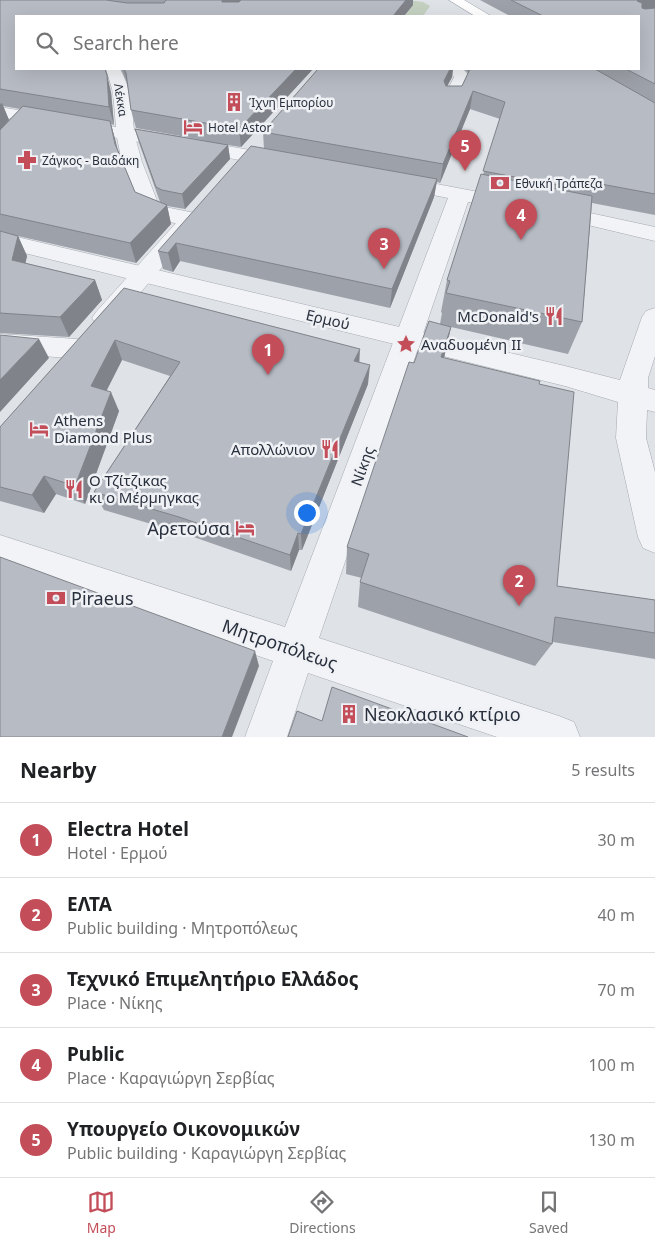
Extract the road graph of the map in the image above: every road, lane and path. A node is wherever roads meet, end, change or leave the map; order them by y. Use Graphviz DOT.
graph roads {
  1 [pos="455,0"];
  2 [pos="482,15"];
  3 [pos="114,70"];
  4 [pos="455,70"];
  5 [pos="450,99"];
  6 [pos="0,112"];
  7 [pos="25,116"];
  8 [pos="13,130"];
  9 [pos="125,133"];
  10 [pos="294,163"];
  11 [pos="379,180"];
  12 [pos="460,195"];
  13 [pos="655,234"];
  14 [pos="5,248"];
  15 [pos="143,275"];
  16 [pos="655,317"];
  17 [pos="408,338"];
  18 [pos="0,343"];
  19 [pos="77,349"];
  20 [pos="58,371"];
  21 [pos="644,398"];
  22 [pos="655,536"];
  23 [pos="0,551"];
  24 [pos="298,649"];
  25 [pos="266,737"];
  26 [pos="559,737"];
  1 -- 2 [label="main road"];
  3 -- 9 [label="street, Λέκκα"];
  4 -- 5 [label="street"];
  6 -- 7 [label="street"];
  7 -- 8 [label="street"];
  7 -- 9 [label="street"];
  9 -- 10 [label="street"];
  9 -- 15 [label="street, Λέκκα"];
  11 -- 12 [label="street"];
  12 -- 13 [label="street"];
  12 -- 17 [label="street, Νίκης"];
  14 -- 15 [label="street, Ερμού"];
  15 -- 17 [label="street, Ερμού"];
  15 -- 19 [label="street"];
  16 -- 21 [label="street"];
  17 -- 21 [label="street, Ερμού"];
  17 -- 24 [label="street, Νίκης"];
  18 -- 19 [label="street"];
  19 -- 20 [label="street"];
  21 -- 22 [label="street"];
  23 -- 24 [label="street, Μητροπόλεως"];
  24 -- 25 [label="street, Νίκης"];
  24 -- 26 [label="street, Μητροπόλεως"];
}
